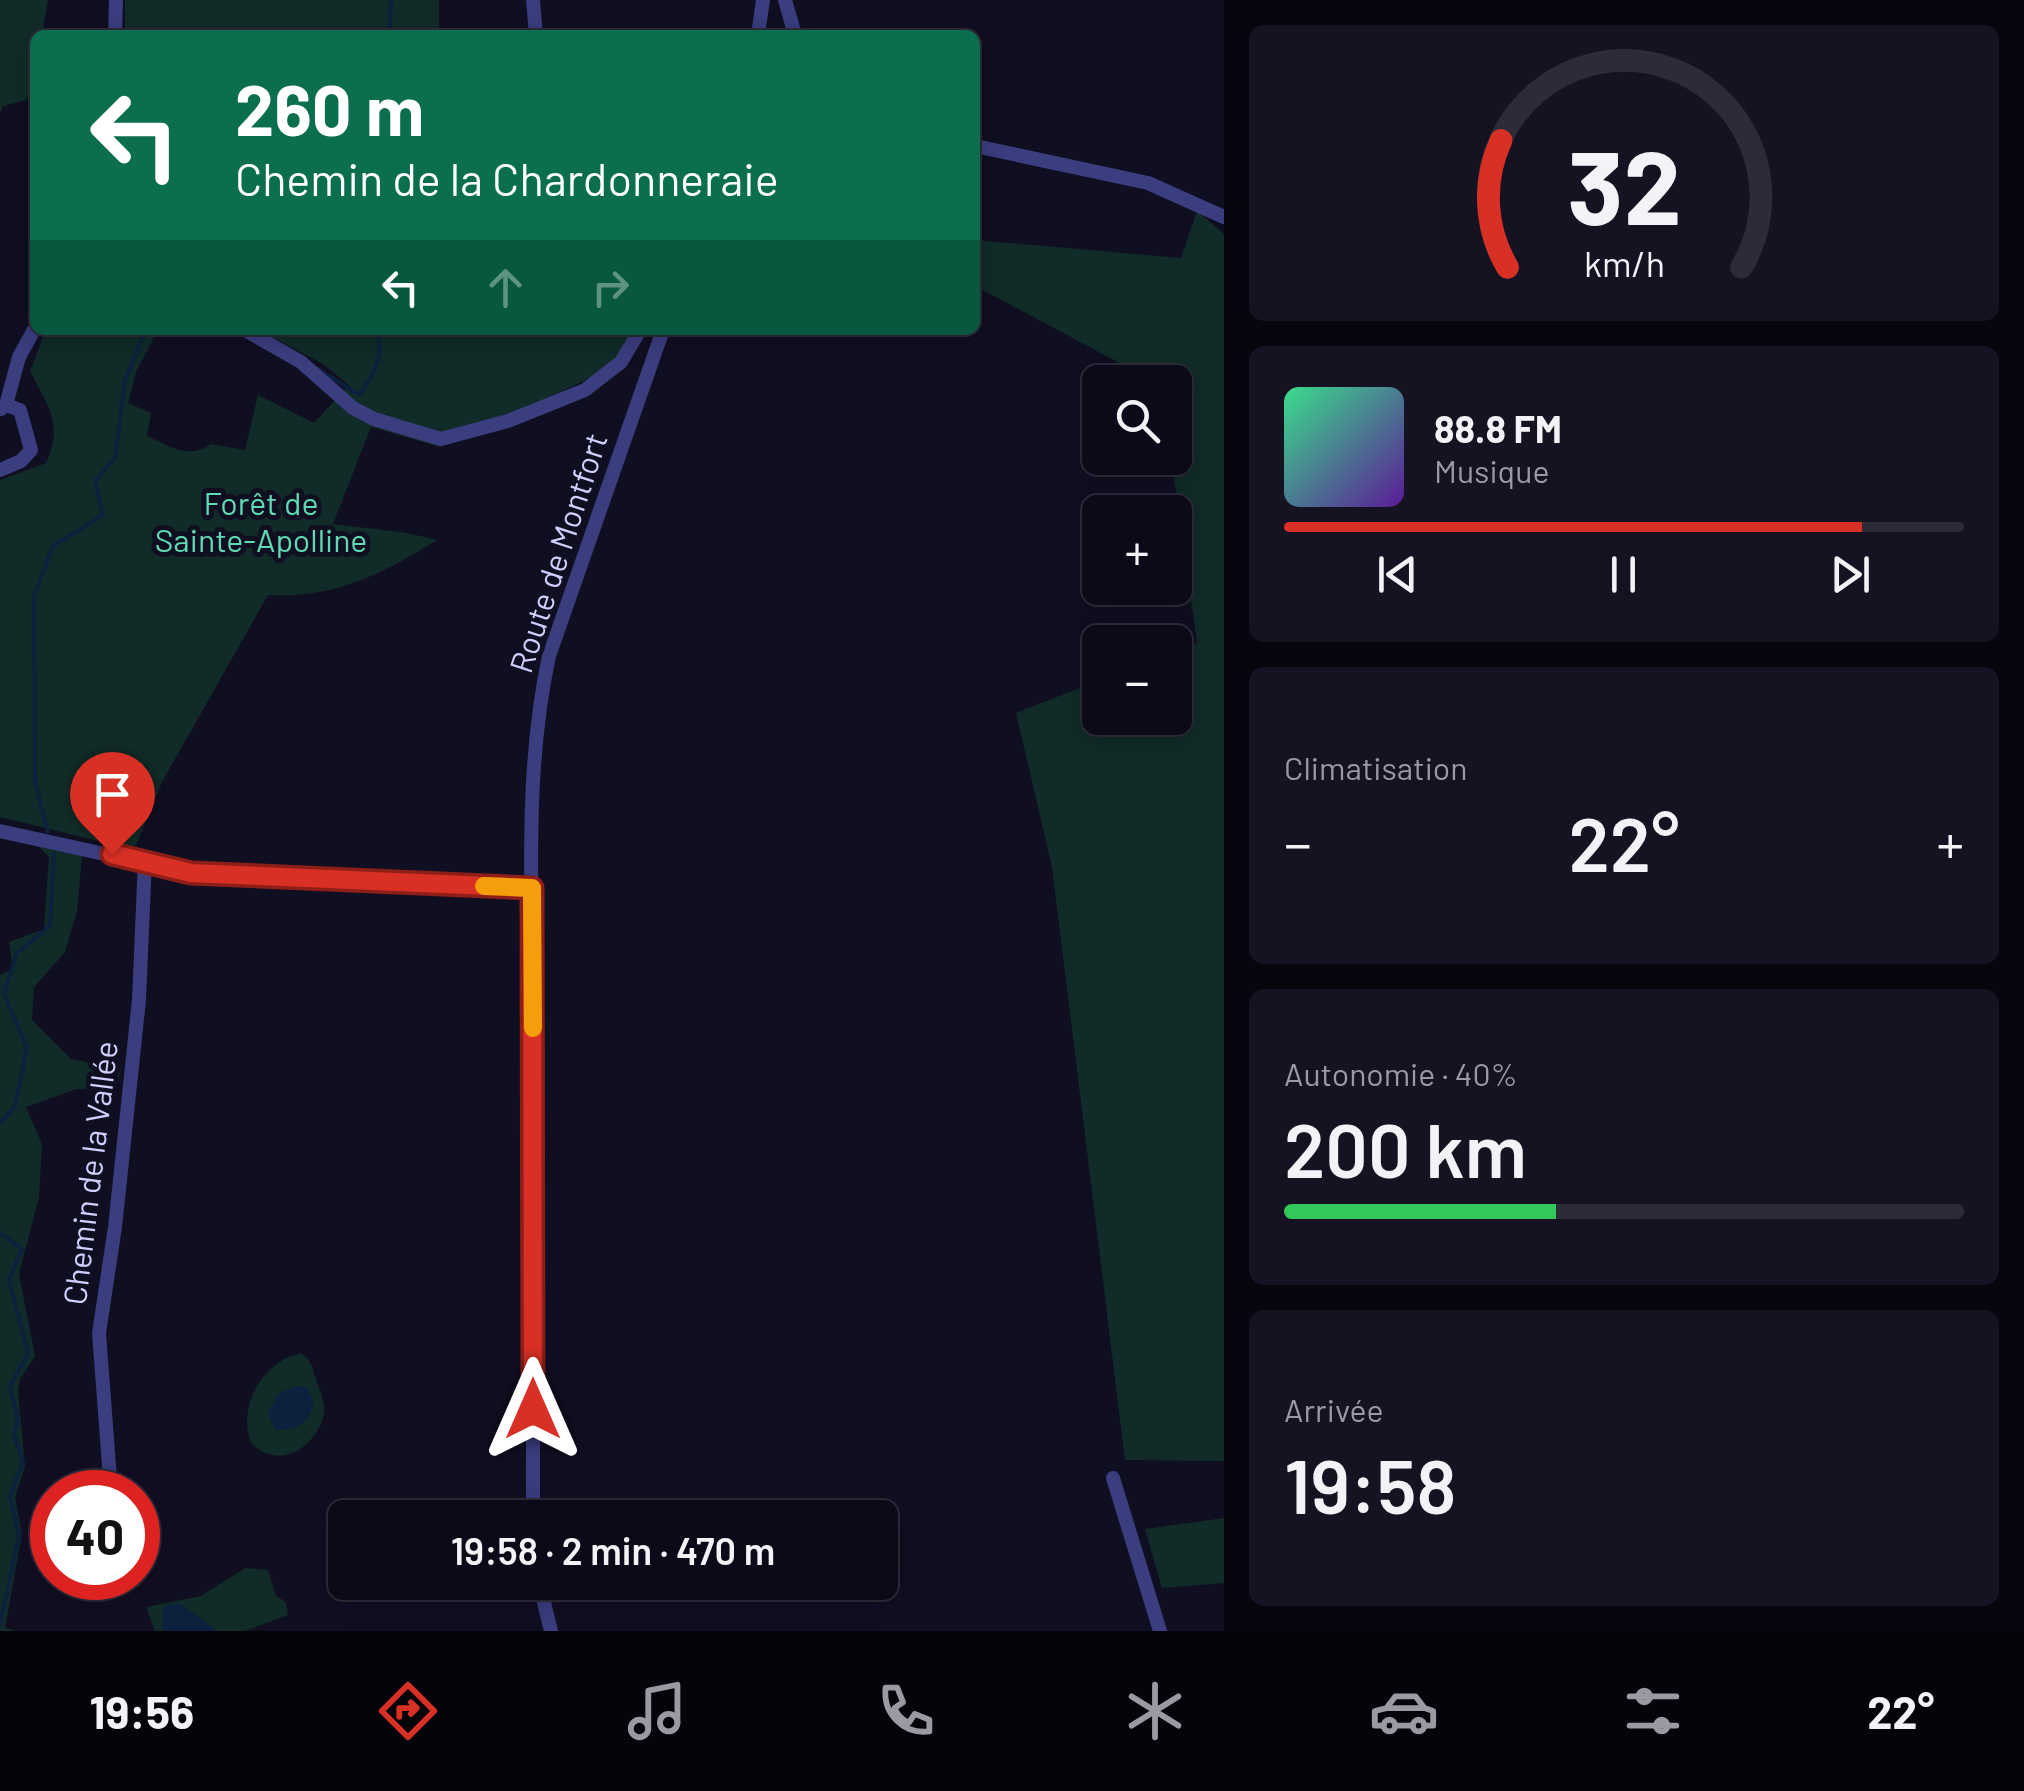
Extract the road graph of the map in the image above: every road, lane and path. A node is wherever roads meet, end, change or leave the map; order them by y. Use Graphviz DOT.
graph roads {
  1 [pos="116,0"];
  2 [pos="533,0"];
  3 [pos="763,0"];
  4 [pos="784,0"];
  5 [pos="115,30"];
  6 [pos="536,30"];
  7 [pos="759,30"];
  8 [pos="793,30"];
  9 [pos="980,147"];
  10 [pos="1224,216"];
  11 [pos="31,335"];
  12 [pos="254,335"];
  13 [pos="637,335"];
  14 [pos="660,335"];
  15 [pos="3,407"];
  16 [pos="0,470"];
  17 [pos="0,830"];
  18 [pos="144,860"];
  19 [pos="532,888"];
  20 [pos="109,1470"];
  21 [pos="1114,1478"];
  22 [pos="533,1500"];
  23 [pos="543,1600"];
  24 [pos="551,1631"];
  25 [pos="1160,1631"];
  1 -- 5 [label="street"];
  2 -- 6 [label="street"];
  3 -- 7 [label="street"];
  4 -- 8 [label="street"];
  9 -- 10 [label="street"];
  11 -- 15 [label="street"];
  12 -- 13 [label="street"];
  14 -- 19 [label="street, Route de Montfort"];
  15 -- 16 [label="street"];
  17 -- 18 [label="street"];
  18 -- 19 [label="street"];
  18 -- 20 [label="street, Chemin de la Vallée"];
  19 -- 22 [label="street, Route de Montfort"];
  21 -- 25 [label="street"];
  23 -- 24 [label="street"];
}
